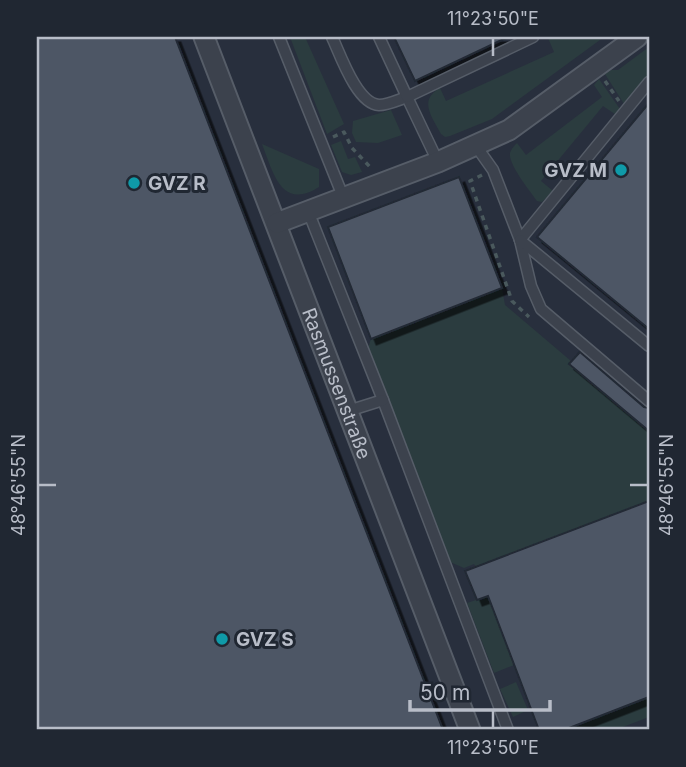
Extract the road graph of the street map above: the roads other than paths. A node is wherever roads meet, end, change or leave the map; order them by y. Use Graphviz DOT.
graph roads {
  1 [pos="204,37"];
  2 [pos="279,37"];
  3 [pos="332,37"];
  4 [pos="379,37"];
  5 [pos="533,37"];
  6 [pos="637,37"];
  7 [pos="649,82"];
  8 [pos="407,97"];
  9 [pos="476,146"];
  10 [pos="438,162"];
  11 [pos="344,199"];
  12 [pos="308,211"];
  13 [pos="277,223"];
  14 [pos="520,240"];
  15 [pos="649,346"];
  16 [pos="383,400"];
  17 [pos="649,401"];
  18 [pos="348,411"];
  19 [pos="470,730"];
  20 [pos="508,730"];
  1 -- 13 [label="street, Rasmussenstraße"];
  2 -- 11 [label="lane"];
  3 -- 8 [label="lane"];
  4 -- 8 [label="lane"];
  5 -- 8 [label="lane"];
  6 -- 9 [label="street"];
  7 -- 14 [label="lane"];
  8 -- 10 [label="lane"];
  9 -- 10 [label="street"];
  9 -- 14 [label="lane"];
  10 -- 11 [label="street"];
  11 -- 12 [label="street"];
  12 -- 13 [label="street"];
  12 -- 16 [label="lane"];
  13 -- 18 [label="street, Rasmussenstraße"];
  14 -- 15 [label="lane"];
  14 -- 17 [label="lane"];
  16 -- 18 [label="lane"];
  16 -- 20 [label="lane"];
  18 -- 19 [label="street, Rasmussenstraße"];
}
